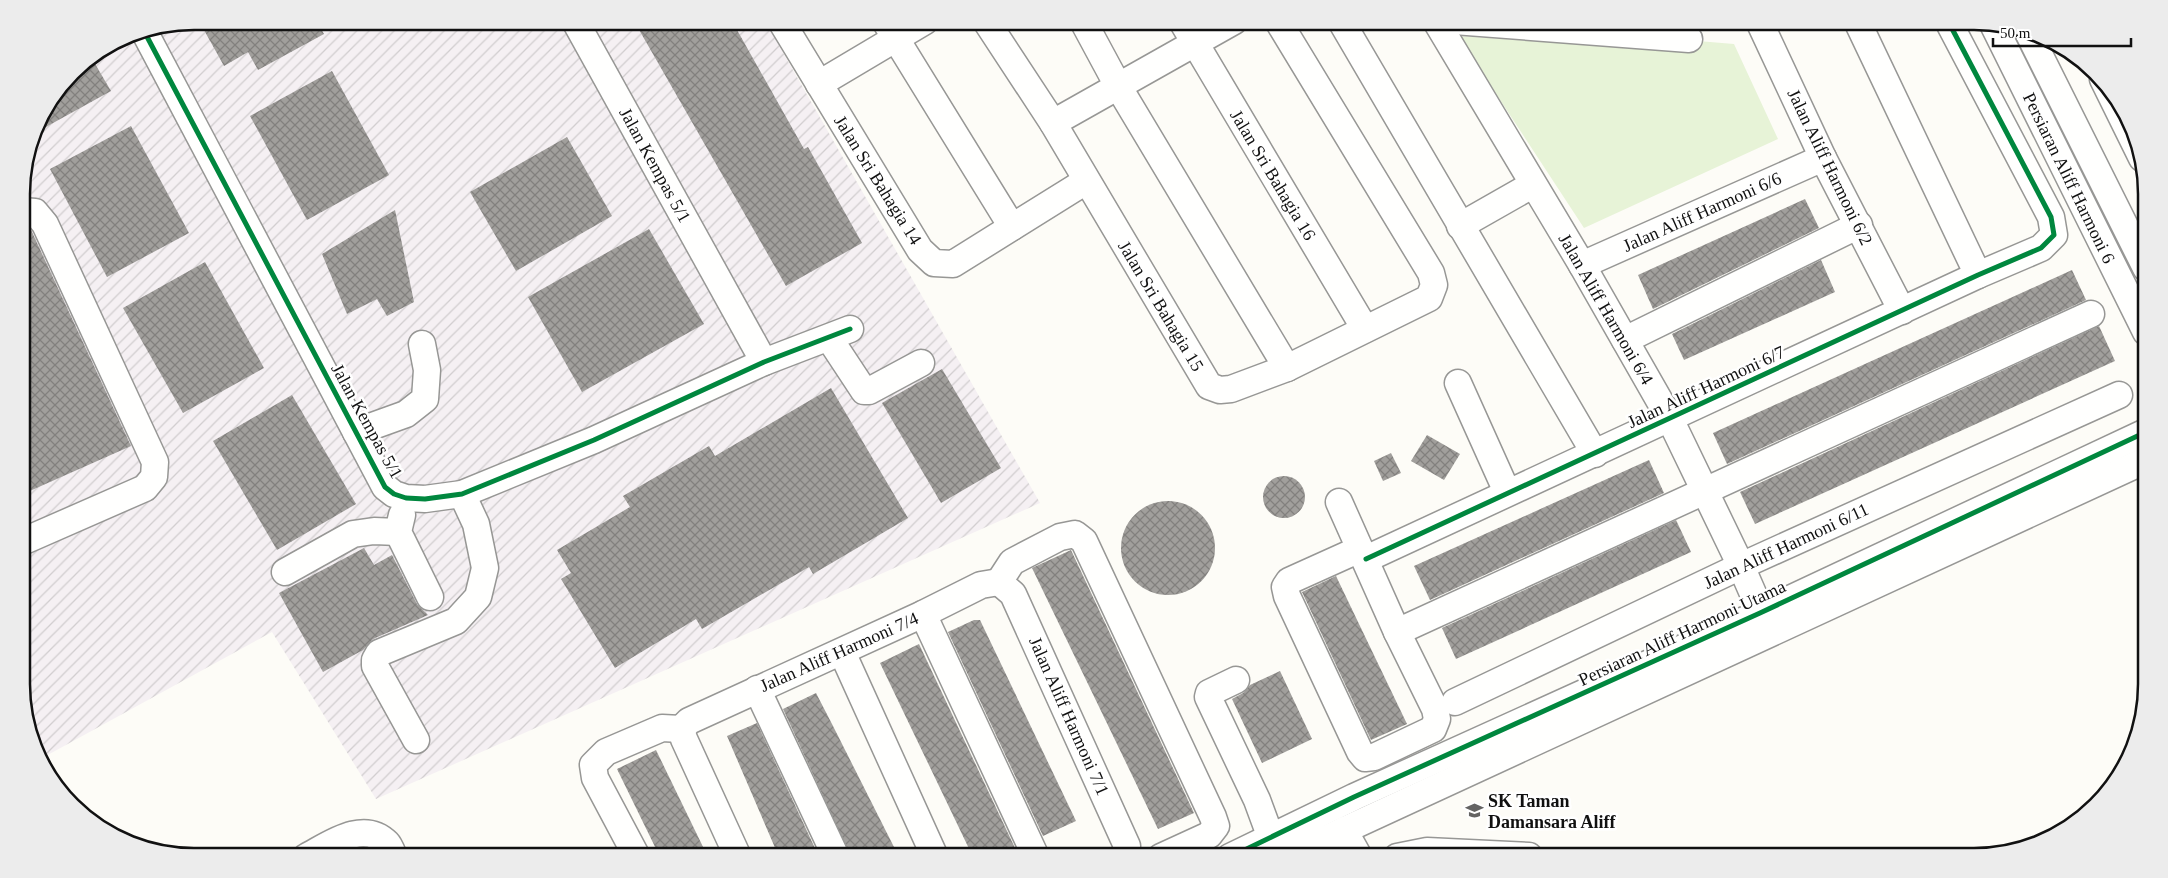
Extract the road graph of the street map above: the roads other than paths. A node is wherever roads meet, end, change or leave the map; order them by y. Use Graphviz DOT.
graph roads {
  1 [pos="580,30"];
  2 [pos="787,30"];
  3 [pos="890,30"];
  4 [pos="992,30"];
  5 [pos="1088,30"];
  6 [pos="1187,30"];
  7 [pos="1218,30"];
  8 [pos="1283,30"];
  9 [pos="1346,30"];
  10 [pos="1441,30"];
  11 [pos="1572,30"];
  12 [pos="1763,30"];
  13 [pos="1861,30"];
  14 [pos="1953,30"];
  15 [pos="1997,32"];
  16 [pos="147,37"];
  17 [pos="1689,39"];
  18 [pos="2033,41"];
  19 [pos="1195,43"];
  20 [pos="819,84"];
  21 [pos="1118,86"];
  22 [pos="1053,123"];
  23 [pos="1823,158"];
  24 [pos="1086,181"];
  25 [pos="1532,185"];
  26 [pos="30,212"];
  27 [pos="1859,225"];
  28 [pos="1460,226"];
  29 [pos="1012,227"];
  30 [pos="2138,252"];
  31 [pos="1582,265"];
  32 [pos="1978,275"];
  33 [pos="1902,311"];
  34 [pos="2091,314"];
  35 [pos="2138,316"];
  36 [pos="1364,329"];
  37 [pos="1625,340"];
  38 [pos="422,344"];
  39 [pos="764,362"];
  40 [pos="921,363"];
  41 [pos="1287,368"];
  42 [pos="1458,383"];
  43 [pos="2120,395"];
  44 [pos="1670,419"];
  45 [pos="356,432"];
  46 [pos="2138,436"];
  47 [pos="1595,454"];
  48 [pos="2138,463"];
  49 [pos="1706,491"];
  50 [pos="1507,492"];
  51 [pos="462,494"];
  52 [pos="406,498"];
  53 [pos="1339,502"];
  54 [pos="398,532"];
  55 [pos="30,538"];
  56 [pos="1363,554"];
  57 [pos="1741,566"];
  58 [pos="285,572"];
  59 [pos="1000,582"];
  60 [pos="430,597"];
  61 [pos="923,614"];
  62 [pos="1765,623"];
  63 [pos="1398,632"];
  64 [pos="842,652"];
  65 [pos="1236,680"];
  66 [pos="757,689"];
  67 [pos="1446,711"];
  68 [pos="681,729"];
  69 [pos="416,740"];
  70 [pos="1344,830"];
  71 [pos="1278,847"];
  72 [pos="324,848"];
  73 [pos="390,848"];
  74 [pos="632,848"];
  75 [pos="734,848"];
  76 [pos="832,848"];
  77 [pos="932,848"];
  78 [pos="1032,848"];
  79 [pos="1127,848"];
  80 [pos="1179,848"];
  81 [pos="1354,848"];
  1 -- 39 [label="street, Jalan Kempas 5/1"];
  2 -- 20 [label="street, Jalan Sri Bahagia 14"];
  3 -- 20 [label="street"];
  3 -- 29 [label="street"];
  4 -- 22 [label="street, Jalan Sri Bahagia 15"];
  5 -- 21 [label="street"];
  6 -- 19 [label="street, Jalan Sri Bahagia 16"];
  7 -- 19 [label="street"];
  8 -- 36 [label="street, Jalan Sri Bahagia 15"];
  9 -- 28 [label="street"];
  10 -- 25 [label="street, Jalan Aliff Harmoni 6/4"];
  11 -- 17 [label="street"];
  12 -- 23 [label="street, Jalan Aliff Harmoni 6/2"];
  13 -- 32 [label="street"];
  14 -- 32 [label="street, Jalan Aliff Harmoni 6/7"];
  15 -- 35 [label="street, Persiaran Aliff Harmoni 6"];
  16 -- 45 [label="street, Jalan Kempas 5/1"];
  18 -- 30 [label="street, Persiaran Aliff Harmoni 6"];
  19 -- 21 [label="street"];
  19 -- 36 [label="street, Jalan Sri Bahagia 16"];
  20 -- 29 [label="street, Jalan Sri Bahagia 14"];
  21 -- 22 [label="street"];
  21 -- 41 [label="street"];
  22 -- 24 [label="street, Jalan Sri Bahagia 15"];
  23 -- 27 [label="street, Jalan Aliff Harmoni 6/2"];
  23 -- 31 [label="street, Jalan Aliff Harmoni 6/6"];
  24 -- 29 [label="street, Jalan Sri Bahagia 14"];
  24 -- 41 [label="street, Jalan Sri Bahagia 15"];
  25 -- 28 [label="street"];
  25 -- 31 [label="street, Jalan Aliff Harmoni 6/4"];
  26 -- 55 [label="street"];
  27 -- 33 [label="street, Jalan Aliff Harmoni 6/2"];
  27 -- 37 [label="street"];
  28 -- 47 [label="street"];
  31 -- 37 [label="street, Jalan Aliff Harmoni 6/4"];
  32 -- 33 [label="street, Jalan Aliff Harmoni 6/7"];
  33 -- 44 [label="street, Jalan Aliff Harmoni 6/7"];
  34 -- 49 [label="street"];
  36 -- 41 [label="street, Jalan Sri Bahagia 15"];
  37 -- 44 [label="street, Jalan Aliff Harmoni 6/4"];
  38 -- 45 [label="street"];
  39 -- 40 [label="street, Jalan Kempas 5/1"];
  39 -- 51 [label="street, Jalan Kempas 5/1"];
  42 -- 50 [label="street"];
  43 -- 57 [label="street, Jalan Aliff Harmoni 6/11"];
  44 -- 47 [label="street, Jalan Aliff Harmoni 6/7"];
  44 -- 49 [label="street, Jalan Aliff Harmoni 6/4"];
  45 -- 52 [label="street, Jalan Kempas 5/1"];
  46 -- 62 [label="street, Persiaran Aliff Harmoni Utama"];
  47 -- 50 [label="street, Jalan Aliff Harmoni 6/7"];
  48 -- 62 [label="street, Persiaran Aliff Harmoni Utama"];
  49 -- 57 [label="street, Jalan Aliff Harmoni 6/4"];
  49 -- 63 [label="street"];
  50 -- 56 [label="street, Jalan Aliff Harmoni 6/7"];
  51 -- 52 [label="street, Jalan Kempas 5/1"];
  51 -- 69 [label="street"];
  52 -- 54 [label="street"];
  53 -- 56 [label="street"];
  54 -- 58 [label="street"];
  54 -- 60 [label="street"];
  56 -- 63 [label="street"];
  56 -- 67 [label="street, Jalan Aliff Harmoni 6/11"];
  57 -- 62 [label="street, Jalan Aliff Harmoni 6/4"];
  57 -- 67 [label="street, Jalan Aliff Harmoni 6/11"];
  59 -- 61 [label="street, Jalan Aliff Harmoni 7/4"];
  59 -- 79 [label="street, Jalan Aliff Harmoni 7/1"];
  59 -- 80 [label="street"];
  61 -- 64 [label="street, Jalan Aliff Harmoni 7/4"];
  61 -- 78 [label="street"];
  62 -- 70 [label="street, Persiaran Aliff Harmoni Utama"];
  62 -- 71 [label="street, Persiaran Aliff Harmoni Utama"];
  63 -- 67 [label="street"];
  64 -- 66 [label="street, Jalan Aliff Harmoni 7/4"];
  64 -- 77 [label="street"];
  65 -- 71 [label="street"];
  66 -- 68 [label="street, Jalan Aliff Harmoni 7/4"];
  66 -- 76 [label="street"];
  68 -- 74 [label="street"];
  68 -- 75 [label="street"];
  70 -- 71 [label="street, Persiaran Aliff Harmoni Utama"];
  70 -- 81 [label="street"];
  72 -- 73 [label="street"];
}
